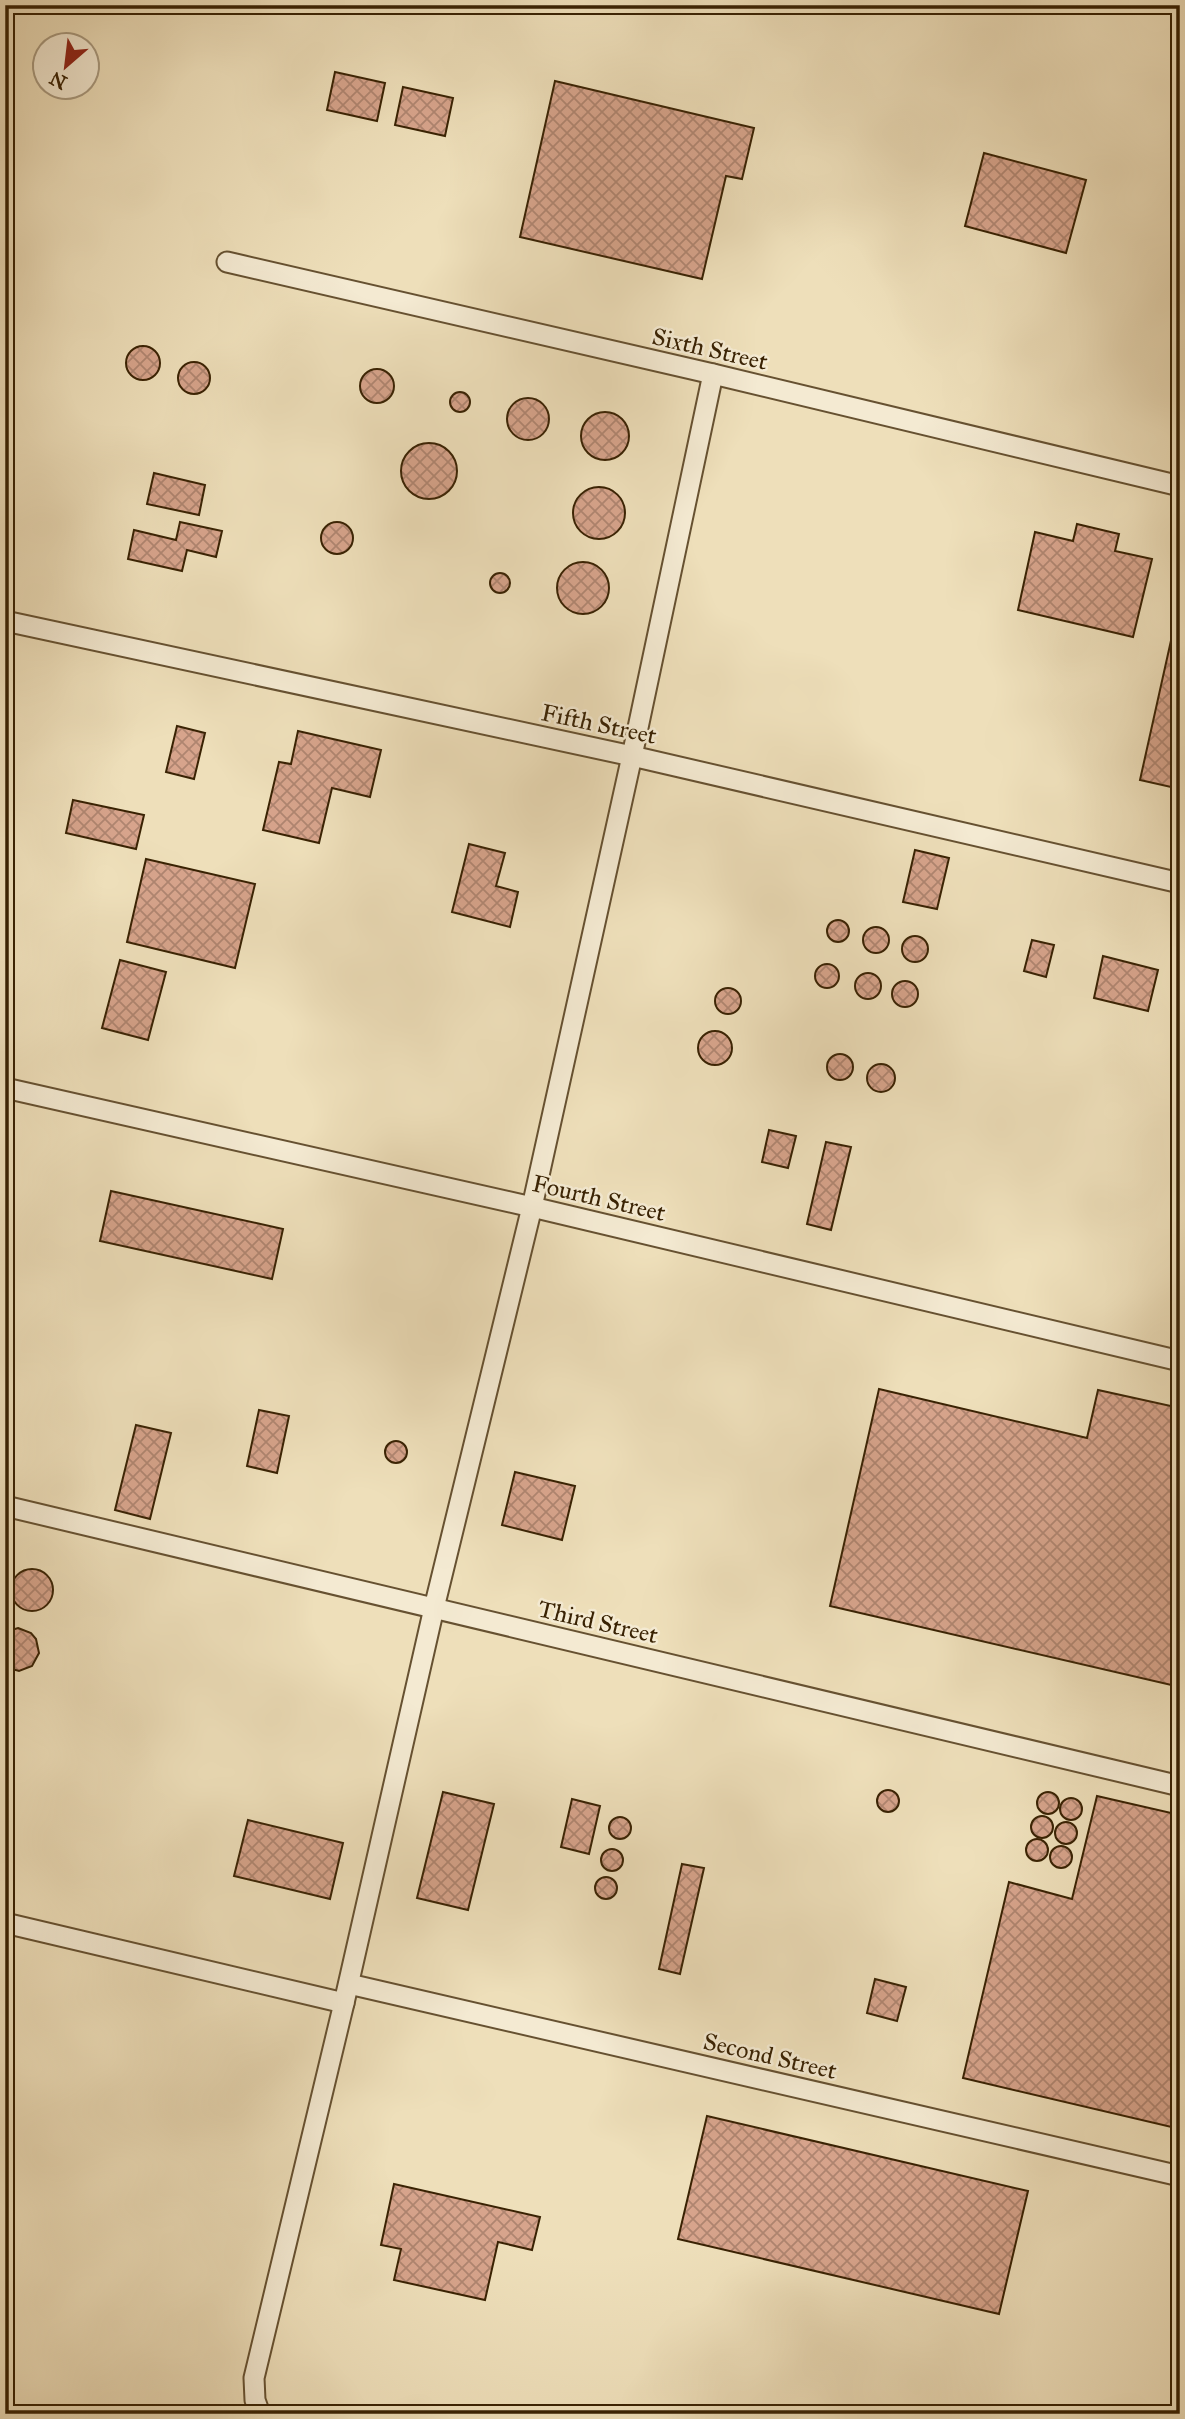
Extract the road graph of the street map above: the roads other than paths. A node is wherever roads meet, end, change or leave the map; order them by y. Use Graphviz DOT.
graph roads {
  1 [pos="228,262"];
  2 [pos="713,374"];
  3 [pos="1180,486"];
  4 [pos="5,621"];
  5 [pos="632,757"];
  6 [pos="1180,883"];
  7 [pos="5,1088"];
  8 [pos="531,1207"];
  9 [pos="1180,1361"];
  10 [pos="5,1506"];
  11 [pos="434,1608"];
  12 [pos="1180,1786"];
  13 [pos="5,1923"];
  14 [pos="346,1994"];
  15 [pos="1180,2176"];
  16 [pos="256,2409"];
  1 -- 2 [label="lane, Sixth Street"];
  2 -- 3 [label="lane, Sixth Street"];
  2 -- 5 [label="lane"];
  4 -- 5 [label="lane, Fifth Street"];
  5 -- 6 [label="lane, Fifth Street"];
  5 -- 8 [label="lane"];
  7 -- 8 [label="lane, Fourth Street"];
  8 -- 9 [label="lane, Fourth Street"];
  8 -- 11 [label="lane"];
  10 -- 11 [label="lane, Third Street"];
  11 -- 12 [label="lane, Third Street"];
  11 -- 14 [label="lane"];
  13 -- 14 [label="lane, Second Street"];
  14 -- 15 [label="lane, Second Street"];
  14 -- 16 [label="lane"];
}
